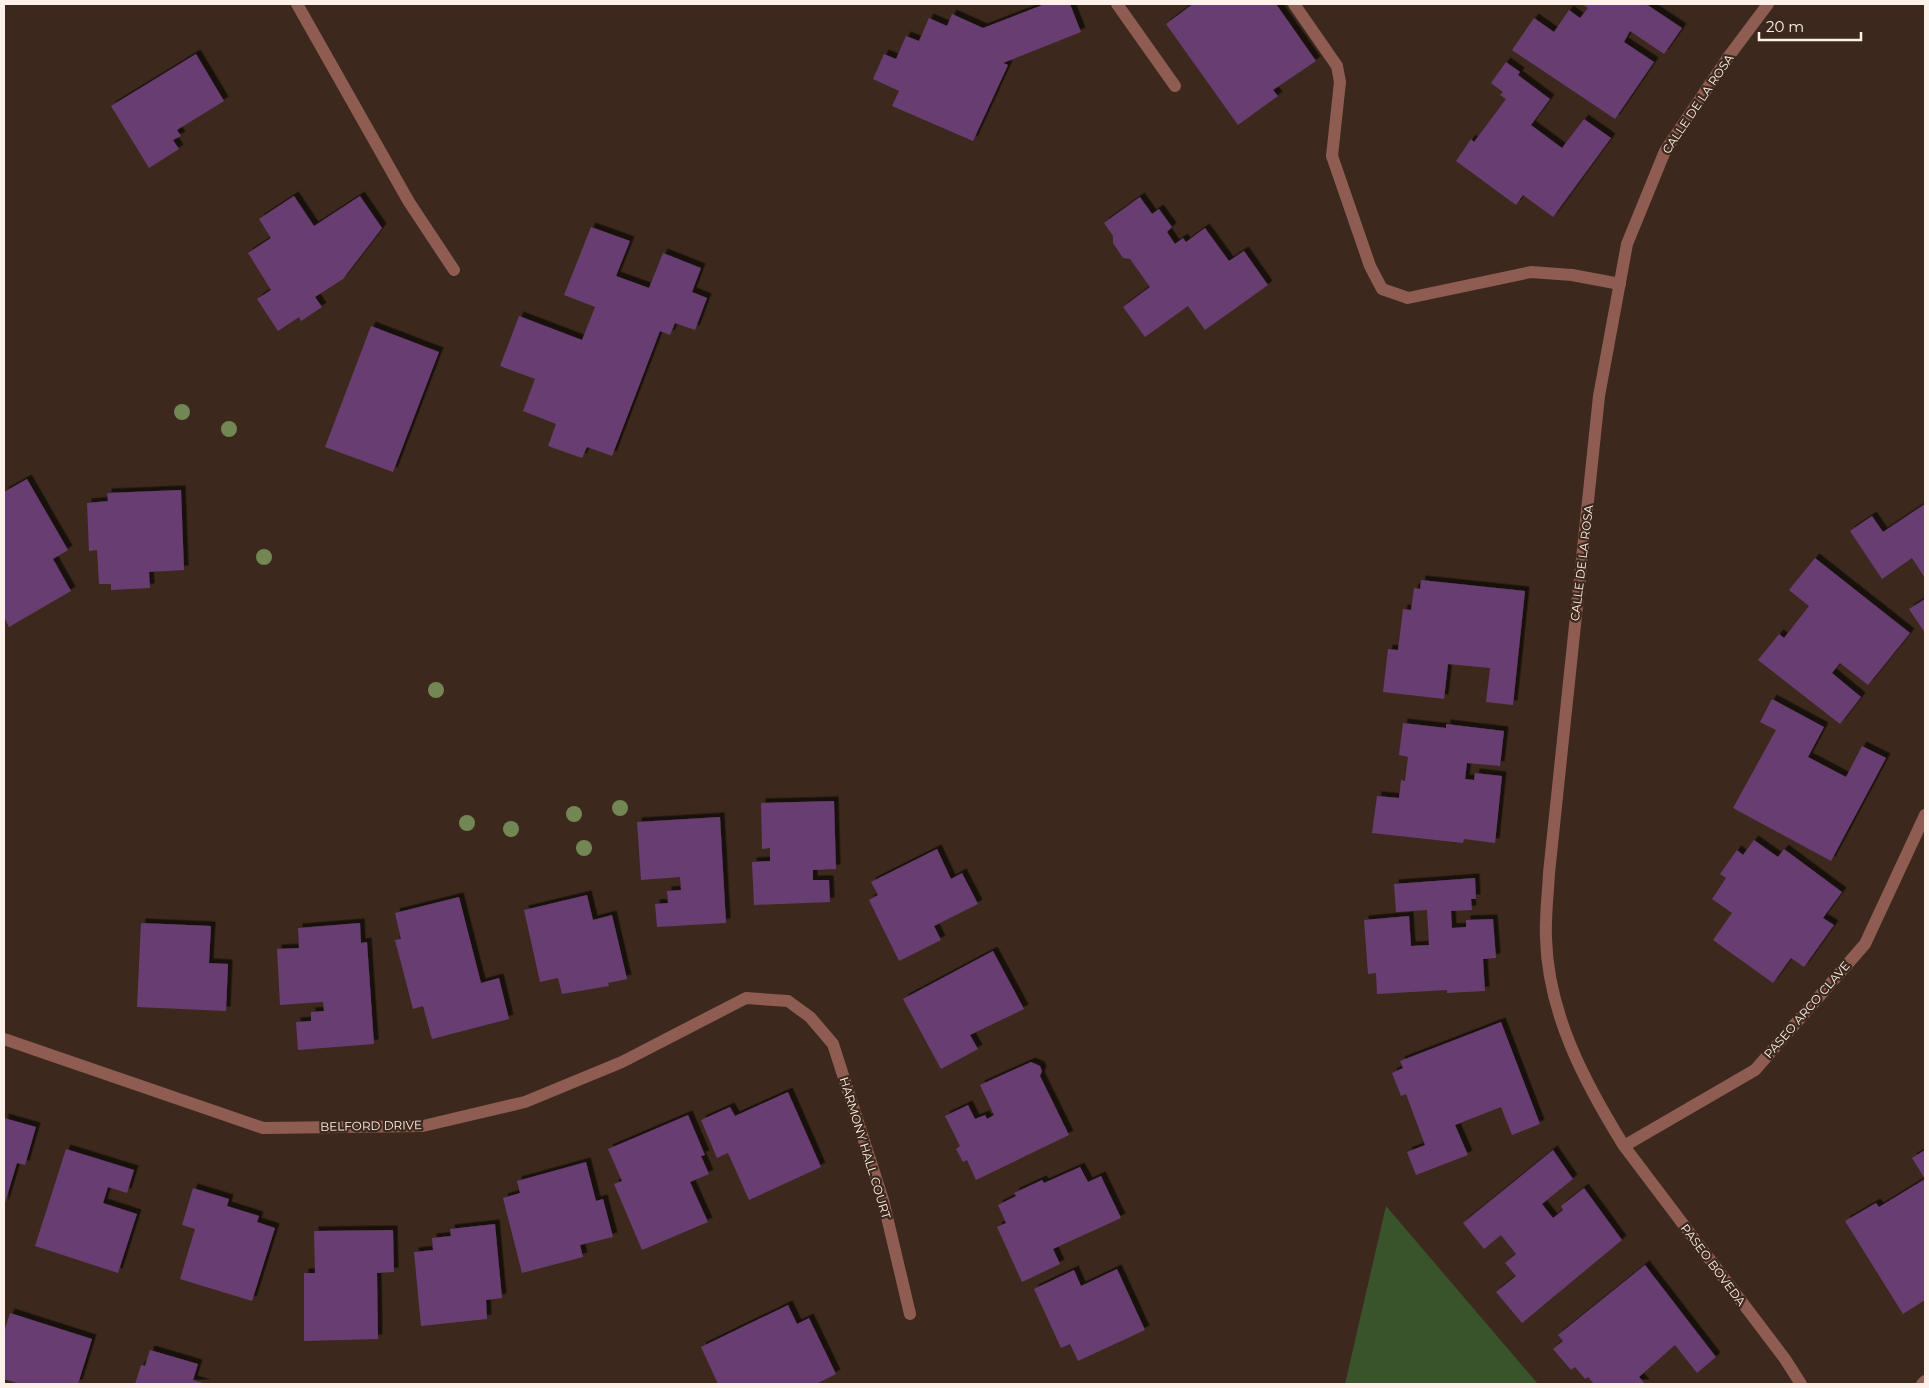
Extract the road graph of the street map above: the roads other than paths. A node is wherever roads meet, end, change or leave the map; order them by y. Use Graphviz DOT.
graph roads {
  1 [pos="297,4"];
  2 [pos="1116,4"];
  3 [pos="1294,4"];
  4 [pos="1768,4"];
  5 [pos="1174,86"];
  6 [pos="454,270"];
  7 [pos="1620,284"];
  8 [pos="1925,815"];
  9 [pos="788,1001"];
  10 [pos="4,1039"];
  11 [pos="1624,1146"];
  12 [pos="910,1314"];
  13 [pos="1925,1380"];
  14 [pos="1801,1384"];
  15 [pos="1922,1384"];
  1 -- 6 [label="street"];
  2 -- 5 [label="street"];
  3 -- 7 [label="street"];
  4 -- 7 [label="street, CALLE DE LA ROSA"];
  7 -- 11 [label="street, CALLE DE LA ROSA"];
  8 -- 11 [label="street, PASEO ARCO CLAVE"];
  9 -- 10 [label="street, BELFORD DRIVE"];
  9 -- 12 [label="street, HARMONY HALL COURT"];
  11 -- 14 [label="street, PASEO BOVEDA"];
  13 -- 15 [label="street"];
}
